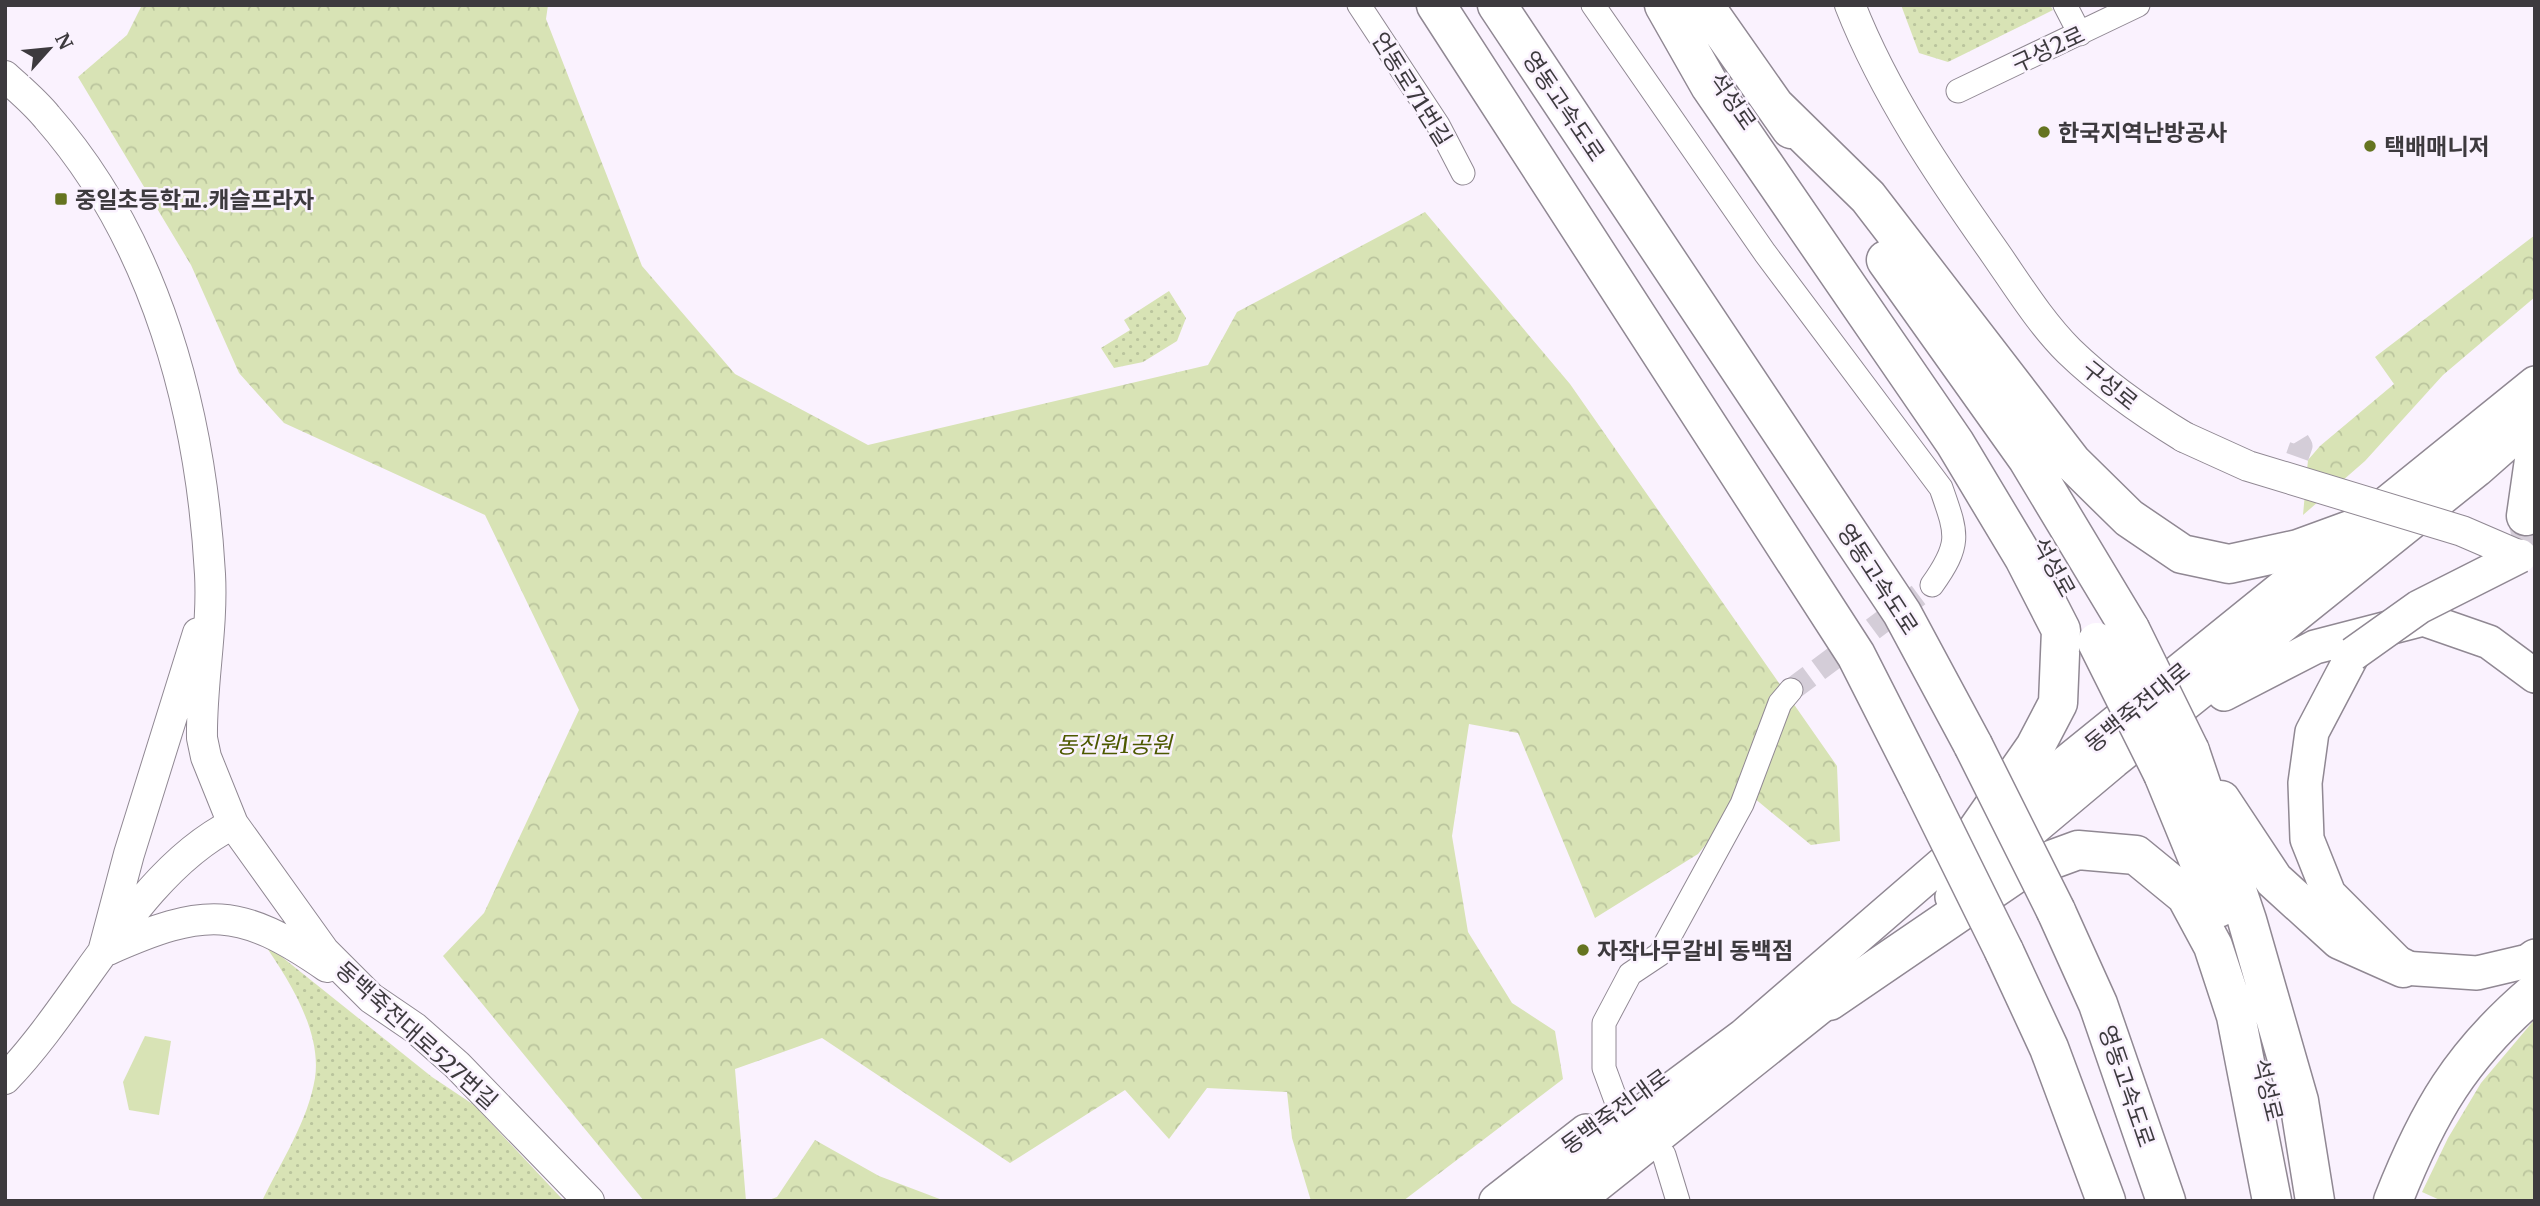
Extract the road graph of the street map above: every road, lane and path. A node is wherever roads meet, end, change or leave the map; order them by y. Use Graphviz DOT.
graph roads {
  1 [pos="1359,5"];
  2 [pos="1436,5"];
  3 [pos="1497,5"];
  4 [pos="1664,5"];
  5 [pos="1672,5"];
  6 [pos="1704,5"];
  7 [pos="1850,5"];
  8 [pos="2065,5"];
  9 [pos="2138,5"];
  10 [pos="1596,6"];
  11 [pos="2080,34"];
  12 [pos="5,76"];
  13 [pos="1958,92"];
  14 [pos="1776,107"];
  15 [pos="1463,173"];
  16 [pos="2535,383"];
  17 [pos="2535,419"];
  18 [pos="2535,453"];
  19 [pos="2526,516"];
  20 [pos="2361,526"];
  21 [pos="2527,559"];
  22 [pos="1932,584"];
  23 [pos="210,595"];
  24 [pos="2113,636"];
  25 [pos="2535,676"];
  26 [pos="1791,690"];
  27 [pos="2114,761"];
  28 [pos="2176,763"];
  29 [pos="233,824"];
  30 [pos="1971,839"];
  31 [pos="103,952"];
  32 [pos="2535,956"];
  33 [pos="2403,968"];
  34 [pos="2535,992"];
  35 [pos="371,998"];
  36 [pos="1829,1001"];
  37 [pos="1752,1044"];
  38 [pos="5,1079"];
  39 [pos="1618,1106"];
  40 [pos="1664,1155"];
  41 [pos="589,1201"];
  42 [pos="1496,1201"];
  43 [pos="1536,1201"];
  44 [pos="1577,1201"];
  45 [pos="1612,1201"];
  46 [pos="1678,1201"];
  47 [pos="2106,1201"];
  48 [pos="2166,1201"];
  49 [pos="2272,1201"];
  50 [pos="2292,1201"];
  51 [pos="2315,1201"];
  52 [pos="2393,1201"];
  1 -- 15 [label="street, 언동로71번길"];
  2 -- 47 [label="highway, bridge"];
  3 -- 48 [label="highway, 영동고속도로, bridge"];
  4 -- 30 [label="highway"];
  5 -- 24 [label="highway, 석성로"];
  6 -- 14 [label="highway, 석성로"];
  7 -- 21 [label="street, 구성로, bridge"];
  8 -- 11 [label="street"];
  9 -- 11 [label="street, 구성2로"];
  10 -- 22 [label="street"];
  11 -- 13 [label="street, 구성2로"];
  12 -- 23 [label="street, 동백죽전대로527번길"];
  14 -- 20 [label="highway"];
  14 -- 24 [label="highway, 석성로"];
  16 -- 20 [label="main road, 동백죽전대로"];
  17 -- 27 [label="main road, 동백죽전대로"];
  18 -- 19 [label="highway"];
  20 -- 30 [label="main road, 동백죽전대로"];
  21 -- 33 [label="main road, bridge"];
  23 -- 29 [label="street, 동백죽전대로527번길"];
  23 -- 31 [label="street"];
  24 -- 28 [label="highway, 석성로, bridge"];
  25 -- 27 [label="main road"];
  26 -- 39 [label="street"];
  27 -- 36 [label="main road, 동백죽전대로"];
  28 -- 33 [label="highway"];
  28 -- 50 [label="highway, 석성로"];
  28 -- 51 [label="highway, 석성로"];
  29 -- 31 [label="street"];
  29 -- 35 [label="street, 동백죽전대로527번길"];
  30 -- 37 [label="main road, 동백죽전대로"];
  31 -- 35 [label="street"];
  31 -- 38 [label="street"];
  32 -- 33 [label="main road"];
  34 -- 52 [label="highway"];
  35 -- 41 [label="street, 동백죽전대로527번길"];
  36 -- 37 [label="main road, 동백죽전대로"];
  36 -- 49 [label="highway"];
  37 -- 39 [label="main road, 동백죽전대로"];
  37 -- 40 [label="main road, 동백죽전대로"];
  37 -- 43 [label="main road, 동백죽전대로"];
  37 -- 44 [label="main road, 동백죽전대로"];
  39 -- 42 [label="main road, 동백죽전대로"];
  40 -- 45 [label="main road, 동백죽전대로"];
  40 -- 46 [label="street"];
}
